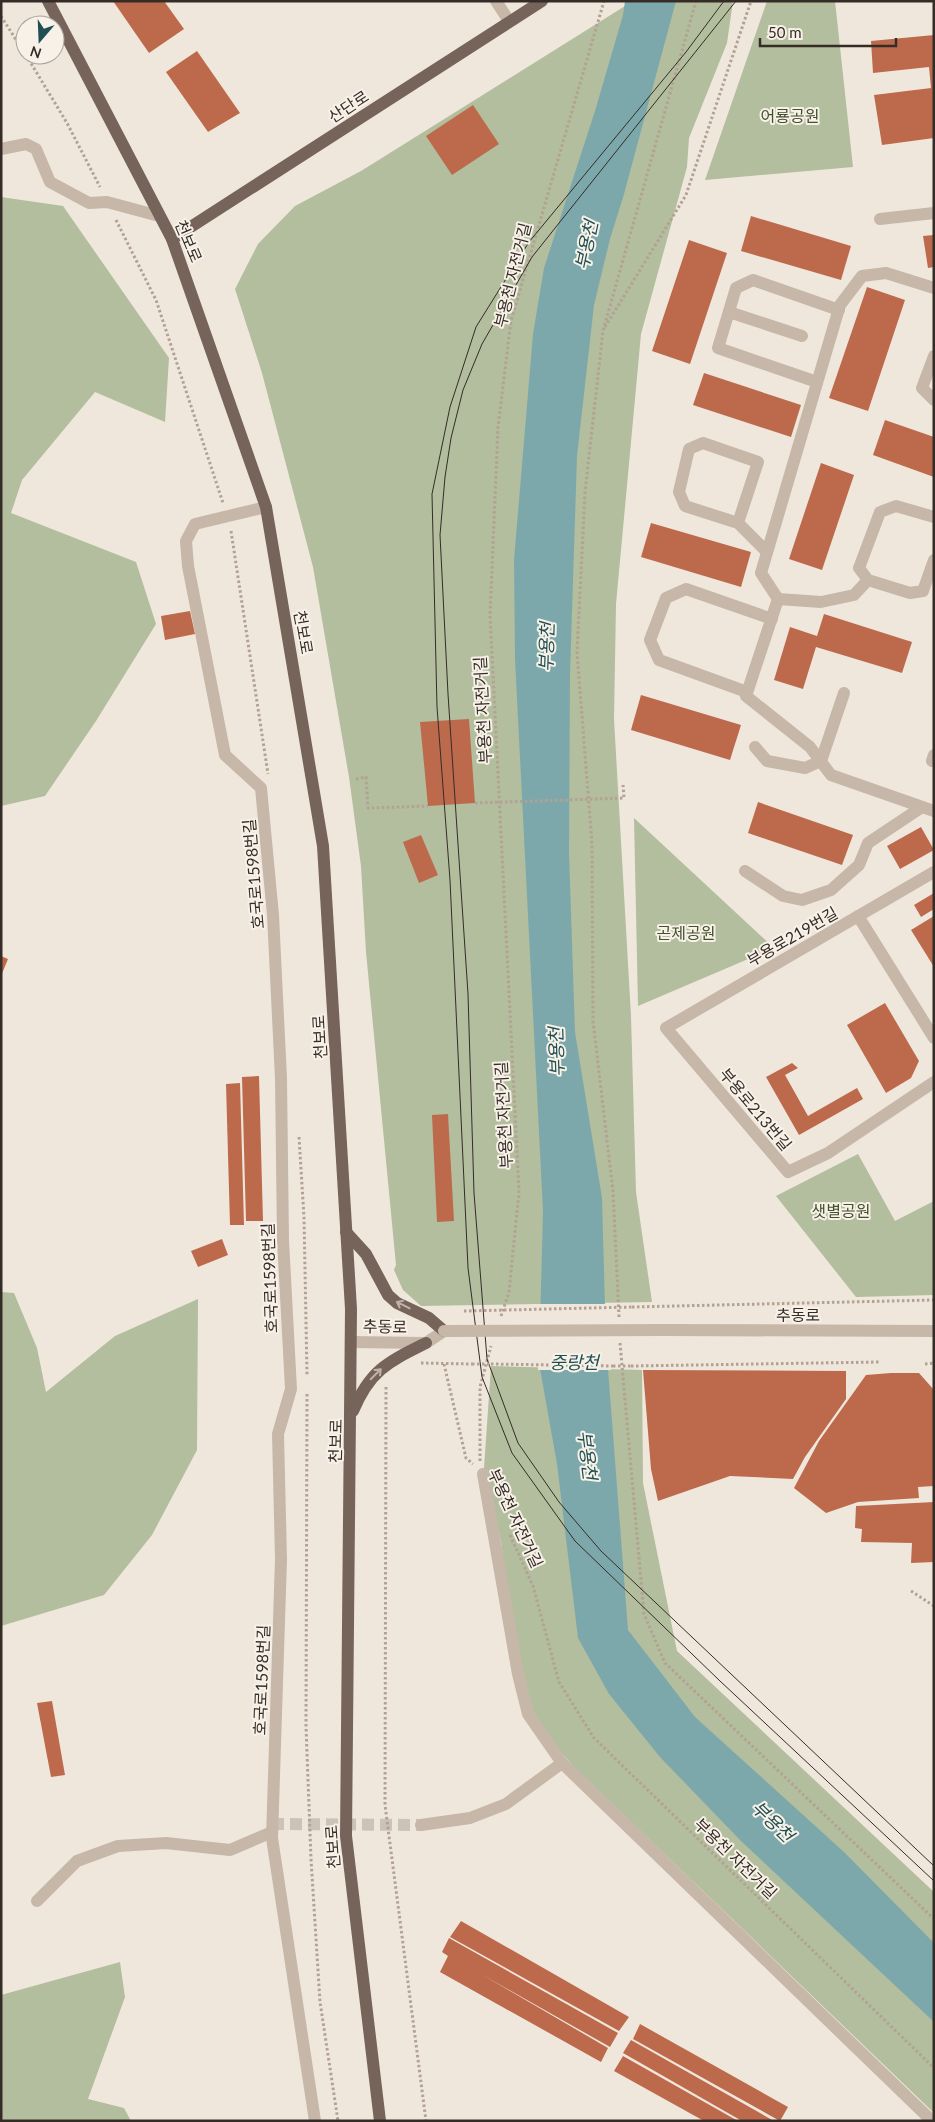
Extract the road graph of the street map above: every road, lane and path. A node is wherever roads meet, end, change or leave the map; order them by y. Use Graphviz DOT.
graph roads {
  1 [pos="48,1"];
  2 [pos="496,1"];
  3 [pos="542,1"];
  4 [pos="604,1"];
  5 [pos="696,1"];
  6 [pos="751,1"];
  7 [pos="1,16"];
  8 [pos="509,21"];
  9 [pos="15,38"];
  10 [pos="1,150"];
  11 [pos="934,213"];
  12 [pos="159,216"];
  13 [pos="880,219"];
  14 [pos="172,239"];
  15 [pos="934,288"];
  16 [pos="839,310"];
  17 [pos="729,312"];
  18 [pos="603,331"];
  19 [pos="802,336"];
  20 [pos="934,356"];
  21 [pos="817,382"];
  22 [pos="934,400"];
  23 [pos="266,507"];
  24 [pos="934,517"];
  25 [pos="738,523"];
  26 [pos="767,552"];
  27 [pos="934,560"];
  28 [pos="868,580"];
  29 [pos="778,599"];
  30 [pos="772,618"];
  31 [pos="747,692"];
  32 [pos="844,693"];
  33 [pos="755,747"];
  34 [pos="821,761"];
  35 [pos="356,779"];
  36 [pos="623,785"];
  37 [pos="475,803"];
  38 [pos="428,806"];
  39 [pos="928,809"];
  40 [pos="745,871"];
  41 [pos="934,872"];
  42 [pos="858,916"];
  43 [pos="666,1028"];
  44 [pos="934,1038"];
  45 [pos="934,1082"];
  46 [pos="346,1232"];
  47 [pos="934,1300"];
  48 [pos="305,1311"];
  49 [pos="464,1311"];
  50 [pos="500,1319"];
  51 [pos="619,1326"];
  52 [pos="444,1331"];
  53 [pos="934,1331"];
  54 [pos="620,1336"];
  55 [pos="494,1337"];
  56 [pos="351,1342"];
  57 [pos="426,1343"];
  58 [pos="880,1362"];
  59 [pos="419,1363"];
  60 [pos="934,1363"];
  61 [pos="444,1364"];
  62 [pos="925,1364"];
  63 [pos="307,1378"];
  64 [pos="391,1380"];
  65 [pos="307,1388"];
  66 [pos="351,1416"];
  67 [pos="481,1472"];
  68 [pos="510,1534"];
  69 [pos="911,1591"];
  70 [pos="934,1606"];
  71 [pos="562,1763"];
  72 [pos="421,1825"];
  73 [pos="272,1832"];
  74 [pos="37,1901"];
  75 [pos="934,1920"];
  76 [pos="934,2068"];
  77 [pos="315,2121"];
  78 [pos="338,2121"];
  79 [pos="380,2121"];
  80 [pos="426,2121"];
  81 [pos="932,2121"];
  1 -- 12 [label="main road, 천보로"];
  2 -- 8 [label="street"];
  3 -- 8 [label="main road, 산단로"];
  4 -- 50 [label="path, 부용천 자전거길"];
  5 -- 18 [label="path"];
  6 -- 18 [label="path"];
  7 -- 9 [label="path"];
  8 -- 14 [label="main road, 산단로"];
  10 -- 12 [label="street"];
  11 -- 13 [label="street"];
  12 -- 14 [label="main road, 천보로"];
  14 -- 23 [label="main road, 천보로"];
  15 -- 16 [label="street"];
  16 -- 17 [label="street"];
  16 -- 21 [label="street"];
  17 -- 19 [label="street"];
  17 -- 21 [label="street"];
  18 -- 51 [label="path"];
  20 -- 22 [label="street"];
  21 -- 26 [label="street"];
  23 -- 46 [label="main road, 천보로"];
  23 -- 73 [label="street, 호국로1598번길"];
  24 -- 28 [label="street"];
  25 -- 25 [label="street"];
  25 -- 26 [label="street"];
  26 -- 29 [label="street"];
  27 -- 28 [label="street"];
  28 -- 29 [label="street"];
  29 -- 30 [label="street"];
  30 -- 31 [label="street"];
  30 -- 31 [label="street"];
  31 -- 34 [label="street"];
  32 -- 34 [label="street"];
  33 -- 34 [label="street"];
  34 -- 39 [label="street"];
  35 -- 38 [label="path"];
  36 -- 37 [label="path, bridge"];
  39 -- 40 [label="street"];
  41 -- 42 [label="street, 부용로219번길"];
  42 -- 43 [label="street, 부용로219번길"];
  42 -- 44 [label="street"];
  43 -- 45 [label="street, 부용로213번길"];
  52 -- 46 [label="main road, one-way"];
  46 -- 56 [label="main road, 천보로"];
  47 -- 49 [label="path, bridge"];
  48 -- 63 [label="path"];
  52 -- 53 [label="street, 추동로, bridge"];
  52 -- 57 [label="street, 추동로"];
  54 -- 75 [label="path"];
  55 -- 67 [label="path, 부용천 자전거길"];
  56 -- 57 [label="street, 추동로"];
  56 -- 66 [label="main road, 천보로"];
  66 -- 57 [label="main road, one-way"];
  58 -- 61 [label="path, bridge"];
  59 -- 61 [label="path"];
  60 -- 62 [label="path"];
  61 -- 67 [label="path"];
  64 -- 80 [label="path"];
  65 -- 78 [label="path"];
  66 -- 79 [label="main road, 천보로"];
  67 -- 71 [label="street"];
  68 -- 76 [label="path, 부용천 자전거길"];
  69 -- 70 [label="path"];
  71 -- 72 [label="street"];
  71 -- 81 [label="street"];
  73 -- 74 [label="street"];
  73 -- 77 [label="street, 호국로1598번길"];
}
